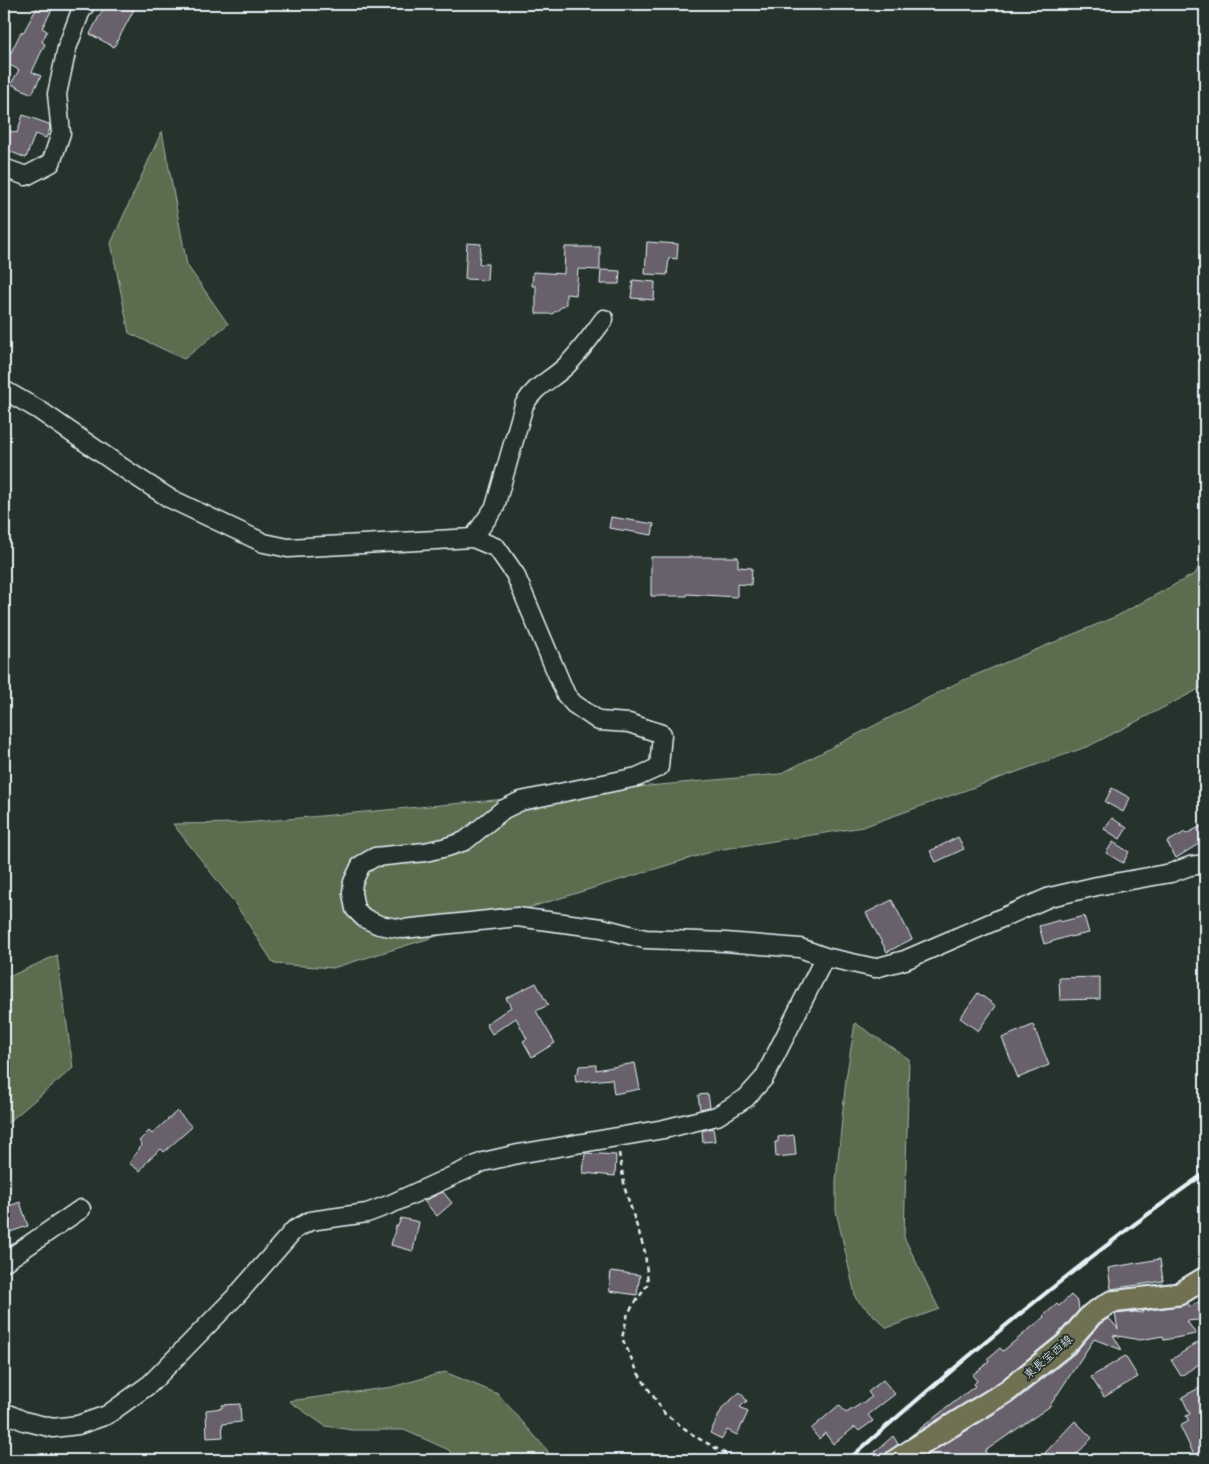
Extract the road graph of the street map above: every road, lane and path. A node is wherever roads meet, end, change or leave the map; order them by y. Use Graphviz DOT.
graph roads {
  1 [pos="86,4"];
  2 [pos="4,168"];
  3 [pos="604,319"];
  4 [pos="4,390"];
  5 [pos="473,538"];
  6 [pos="1205,864"];
  7 [pos="825,957"];
  8 [pos="617,1137"];
  9 [pos="81,1209"];
  10 [pos="4,1262"];
  11 [pos="1205,1278"];
  12 [pos="4,1412"];
  13 [pos="737,1460"];
  14 [pos="766,1460"];
  15 [pos="785,1460"];
  16 [pos="896,1460"];
  1 -- 2 [label="street"];
  3 -- 5 [label="street"];
  4 -- 5 [label="street"];
  5 -- 7 [label="street"];
  6 -- 7 [label="street"];
  7 -- 8 [label="street"];
  8 -- 12 [label="street"];
  8 -- 13 [label="path"];
  9 -- 10 [label="street"];
  11 -- 16 [label="main road, 東長宝西線"];
  14 -- 15 [label="path"];
}
